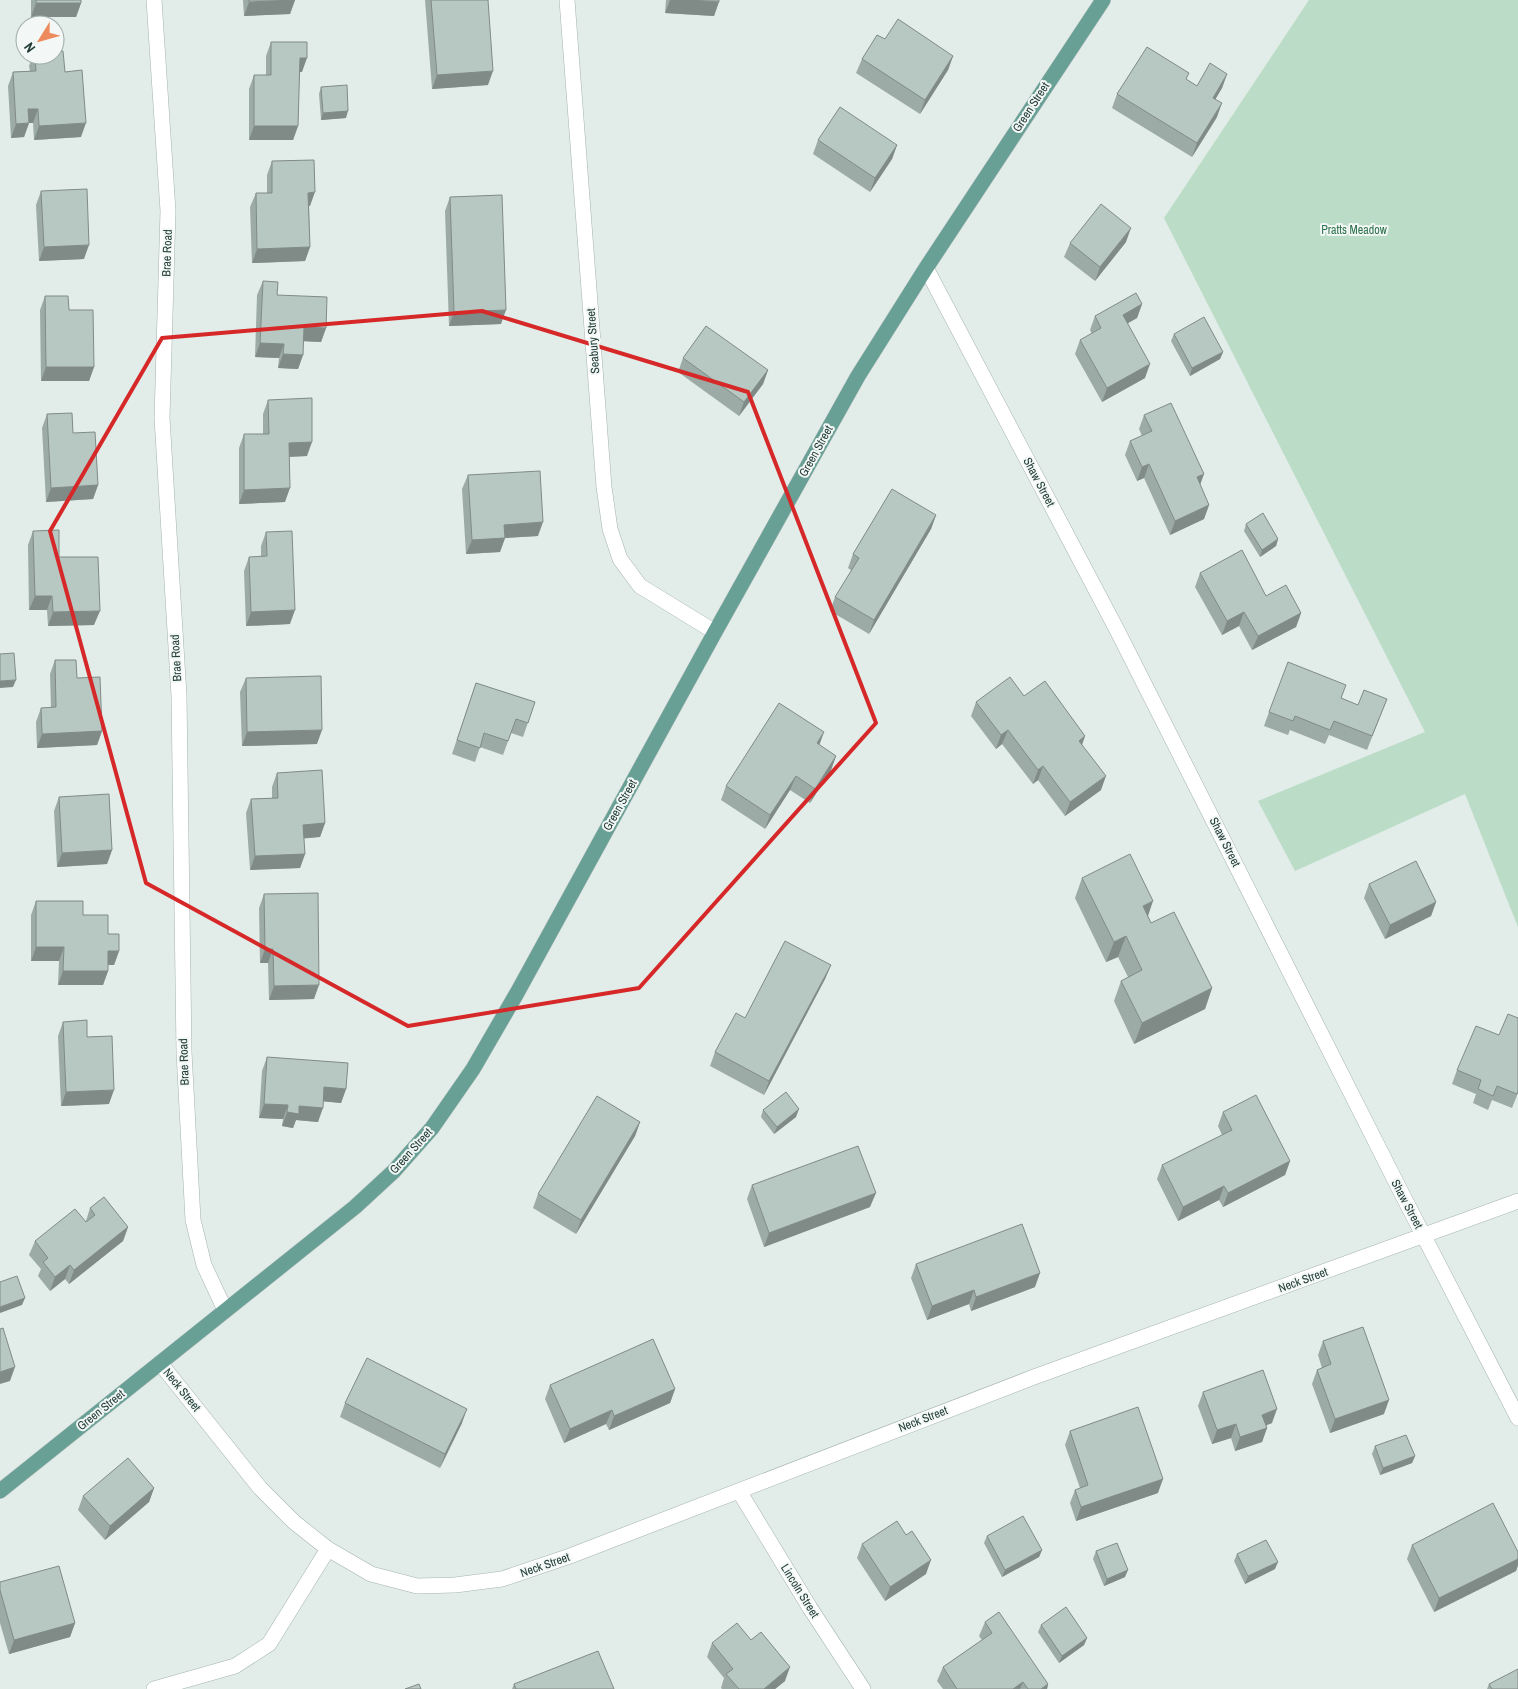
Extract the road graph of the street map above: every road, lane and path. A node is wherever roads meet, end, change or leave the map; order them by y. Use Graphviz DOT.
graph roads {
  1 [pos="154,0"];
  2 [pos="567,0"];
  3 [pos="1103,0"];
  4 [pos="926,268"];
  5 [pos="715,632"];
  6 [pos="1518,1201"];
  7 [pos="1424,1237"];
  8 [pos="225,1310"];
  9 [pos="160,1362"];
  10 [pos="1518,1418"];
  11 [pos="0,1491"];
  12 [pos="738,1491"];
  13 [pos="328,1549"];
  14 [pos="154,1689"];
  15 [pos="863,1689"];
  1 -- 8 [label="street, Brae Road"];
  2 -- 5 [label="street, Seabury Street"];
  3 -- 4 [label="main road, Green Street"];
  4 -- 5 [label="main road, Green Street"];
  4 -- 7 [label="street, Shaw Street"];
  5 -- 8 [label="main road, Green Street"];
  6 -- 7 [label="street, Neck Street"];
  7 -- 10 [label="street, Shaw Street"];
  7 -- 12 [label="street, Neck Street"];
  8 -- 9 [label="main road, Green Street"];
  9 -- 11 [label="main road, Green Street"];
  9 -- 13 [label="street, Neck Street"];
  12 -- 13 [label="street, Neck Street"];
  12 -- 15 [label="street, Lincoln Street"];
  13 -- 14 [label="street"];
}
